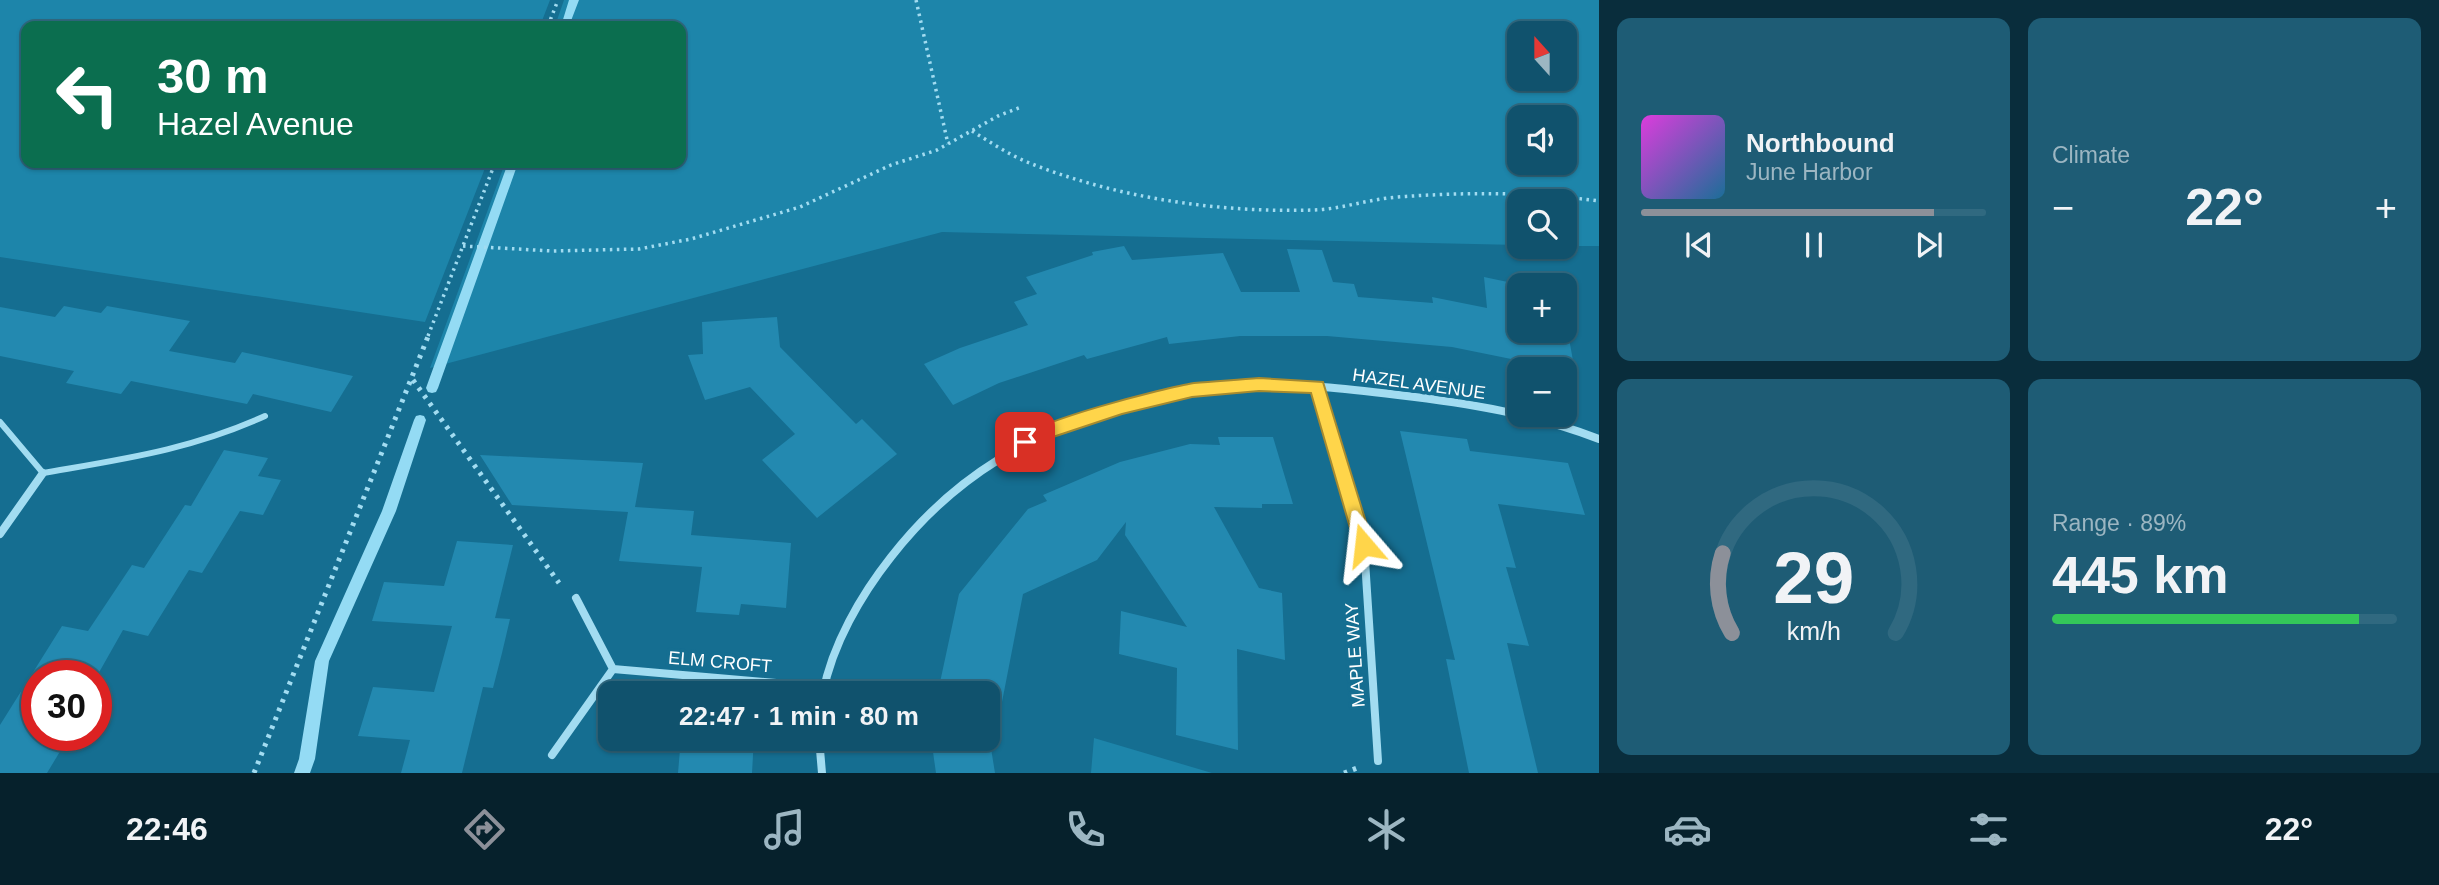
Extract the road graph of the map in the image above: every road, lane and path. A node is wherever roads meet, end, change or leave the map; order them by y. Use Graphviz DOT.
graph roads {
  1 [pos="558,0"];
  2 [pos="916,0"];
  3 [pos="550,21"];
  4 [pos="1021,107"];
  5 [pos="972,131"];
  6 [pos="948,144"];
  7 [pos="493,168"];
  8 [pos="1599,201"];
  9 [pos="463,246"];
  10 [pos="412,379"];
  11 [pos="1317,387"];
  12 [pos="265,416"];
  13 [pos="0,422"];
  14 [pos="1599,439"];
  15 [pos="43,472"];
  16 [pos="0,534"];
  17 [pos="576,598"];
  18 [pos="613,669"];
  19 [pos="733,681"];
  20 [pos="826,681"];
  21 [pos="820,751"];
  22 [pos="552,754"];
  23 [pos="1378,761"];
  24 [pos="254,773"];
  25 [pos="822,773"];
  1 -- 3 [label="path"];
  2 -- 6 [label="path"];
  4 -- 5 [label="path"];
  5 -- 6 [label="path"];
  5 -- 8 [label="path"];
  6 -- 9 [label="path"];
  7 -- 9 [label="path"];
  9 -- 10 [label="path"];
  10 -- 17 [label="path"];
  10 -- 24 [label="path"];
  11 -- 14 [label="street, HAZEL AVENUE"];
  11 -- 20 [label="street, HAZEL AVENUE"];
  11 -- 23 [label="street, MAPLE WAY"];
  12 -- 15 [label="lane"];
  13 -- 15 [label="lane"];
  15 -- 16 [label="street"];
  17 -- 18 [label="street"];
  18 -- 19 [label="street, ELM CROFT"];
  18 -- 22 [label="street"];
  21 -- 25 [label="street"];
}
